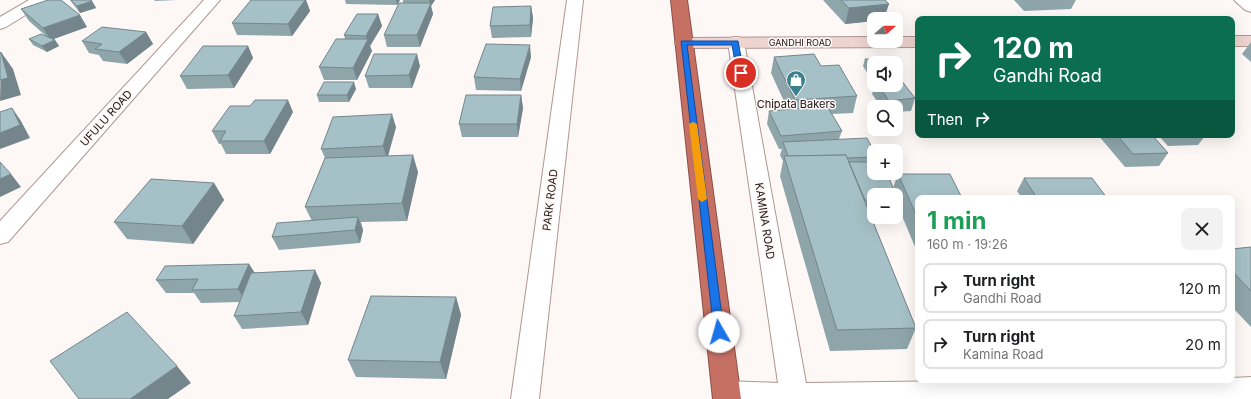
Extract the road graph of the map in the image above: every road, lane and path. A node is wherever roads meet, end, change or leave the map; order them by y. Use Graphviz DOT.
graph roads {
  1 [pos="40,0"];
  2 [pos="212,0"];
  3 [pos="574,0"];
  4 [pos="679,0"];
  5 [pos="1242,0"];
  6 [pos="1251,7"];
  7 [pos="0,24"];
  8 [pos="1235,41"];
  9 [pos="1251,41"];
  10 [pos="736,42"];
  11 [pos="915,42"];
  12 [pos="683,43"];
  13 [pos="0,236"];
  14 [pos="1251,390"];
  15 [pos="727,396"];
  16 [pos="795,398"];
  17 [pos="525,399"];
  1 -- 7 [label="street"];
  2 -- 13 [label="street, UFULU ROAD"];
  3 -- 17 [label="street, PARK ROAD"];
  4 -- 12 [label="highway"];
  5 -- 6 [label="street"];
  8 -- 9 [label="street"];
  10 -- 11 [label="street, GANDHI ROAD"];
  10 -- 12 [label="street, GANDHI ROAD"];
  10 -- 16 [label="street, KAMINA ROAD"];
  12 -- 15 [label="highway"];
  14 -- 16 [label="street"];
  15 -- 16 [label="street"];
}
